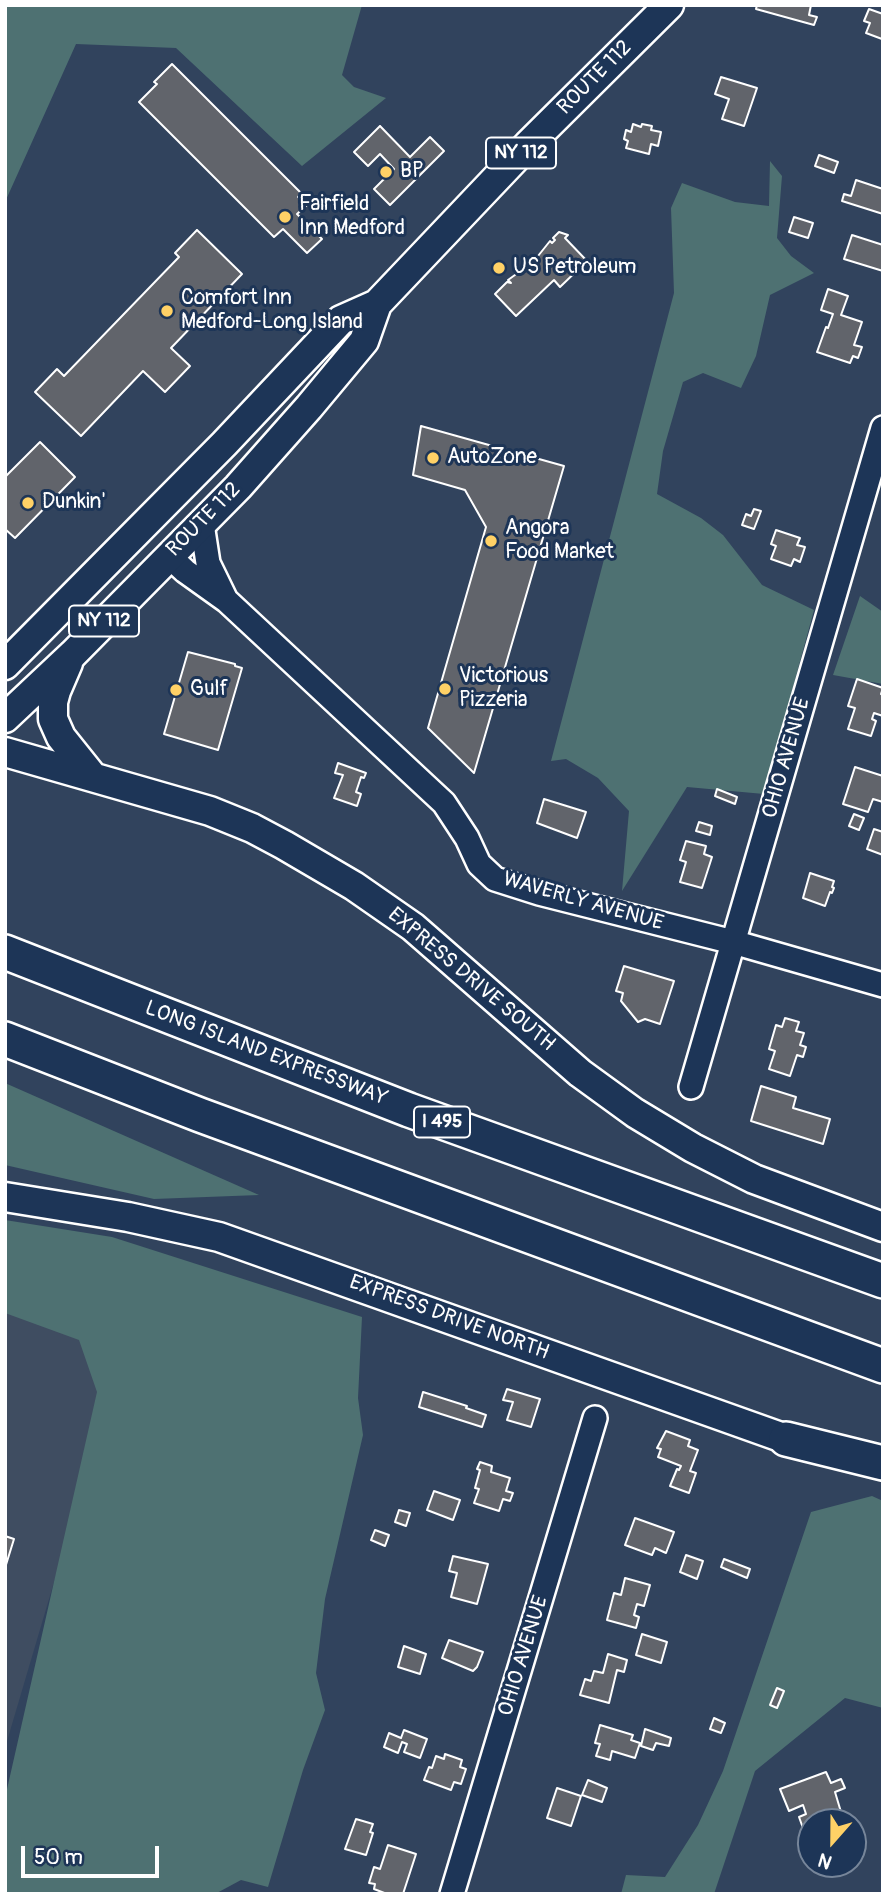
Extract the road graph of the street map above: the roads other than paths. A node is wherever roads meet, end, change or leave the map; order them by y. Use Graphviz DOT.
graph roads {
  1 [pos="669,5"];
  2 [pos="377,304"];
  3 [pos="883,428"];
  4 [pos="224,444"];
  5 [pos="202,524"];
  6 [pos="169,556"];
  7 [pos="227,601"];
  8 [pos="72,653"];
  9 [pos="5,665"];
  10 [pos="5,718"];
  11 [pos="5,752"];
  12 [pos="93,777"];
  13 [pos="733,942"];
  14 [pos="5,951"];
  15 [pos="883,985"];
  16 [pos="5,1040"];
  17 [pos="691,1087"];
  18 [pos="5,1197"];
  19 [pos="883,1227"];
  20 [pos="883,1281"];
  21 [pos="883,1366"];
  22 [pos="595,1418"];
  23 [pos="786,1439"];
  24 [pos="883,1463"];
  25 [pos="883,1474"];
  26 [pos="452,1894"];
  1 -- 2 [label="main road, ROUTE 112 / NY 112"];
  2 -- 4 [label="main road, ROUTE 112 / NY 112"];
  2 -- 5 [label="main road, ROUTE 112 / NY 112"];
  3 -- 13 [label="street, OHIO AVENUE"];
  4 -- 6 [label="main road"];
  4 -- 9 [label="main road, ROUTE 112 / NY 112"];
  5 -- 6 [label="main road, ROUTE 112 / NY 112"];
  5 -- 7 [label="street, WAVERLY AVENUE"];
  6 -- 7 [label="street, WAVERLY AVENUE"];
  6 -- 8 [label="main road, ROUTE 112 / NY 112"];
  7 -- 13 [label="street, WAVERLY AVENUE"];
  8 -- 10 [label="main road, ROUTE 112 / NY 112"];
  8 -- 12 [label="main road"];
  11 -- 12 [label="main road, EXPRESS DRIVE SOUTH"];
  12 -- 19 [label="main road, EXPRESS DRIVE SOUTH"];
  13 -- 15 [label="street, WAVERLY AVENUE"];
  13 -- 17 [label="street, OHIO AVENUE"];
  14 -- 20 [label="highway, LONG ISLAND EXPRESSWAY / I 495"];
  16 -- 21 [label="highway"];
  18 -- 23 [label="main road, EXPRESS DRIVE NORTH"];
  22 -- 26 [label="street, OHIO AVENUE"];
  23 -- 24 [label="highway"];
  23 -- 25 [label="main road, EXPRESS DRIVE NORTH"];
}
